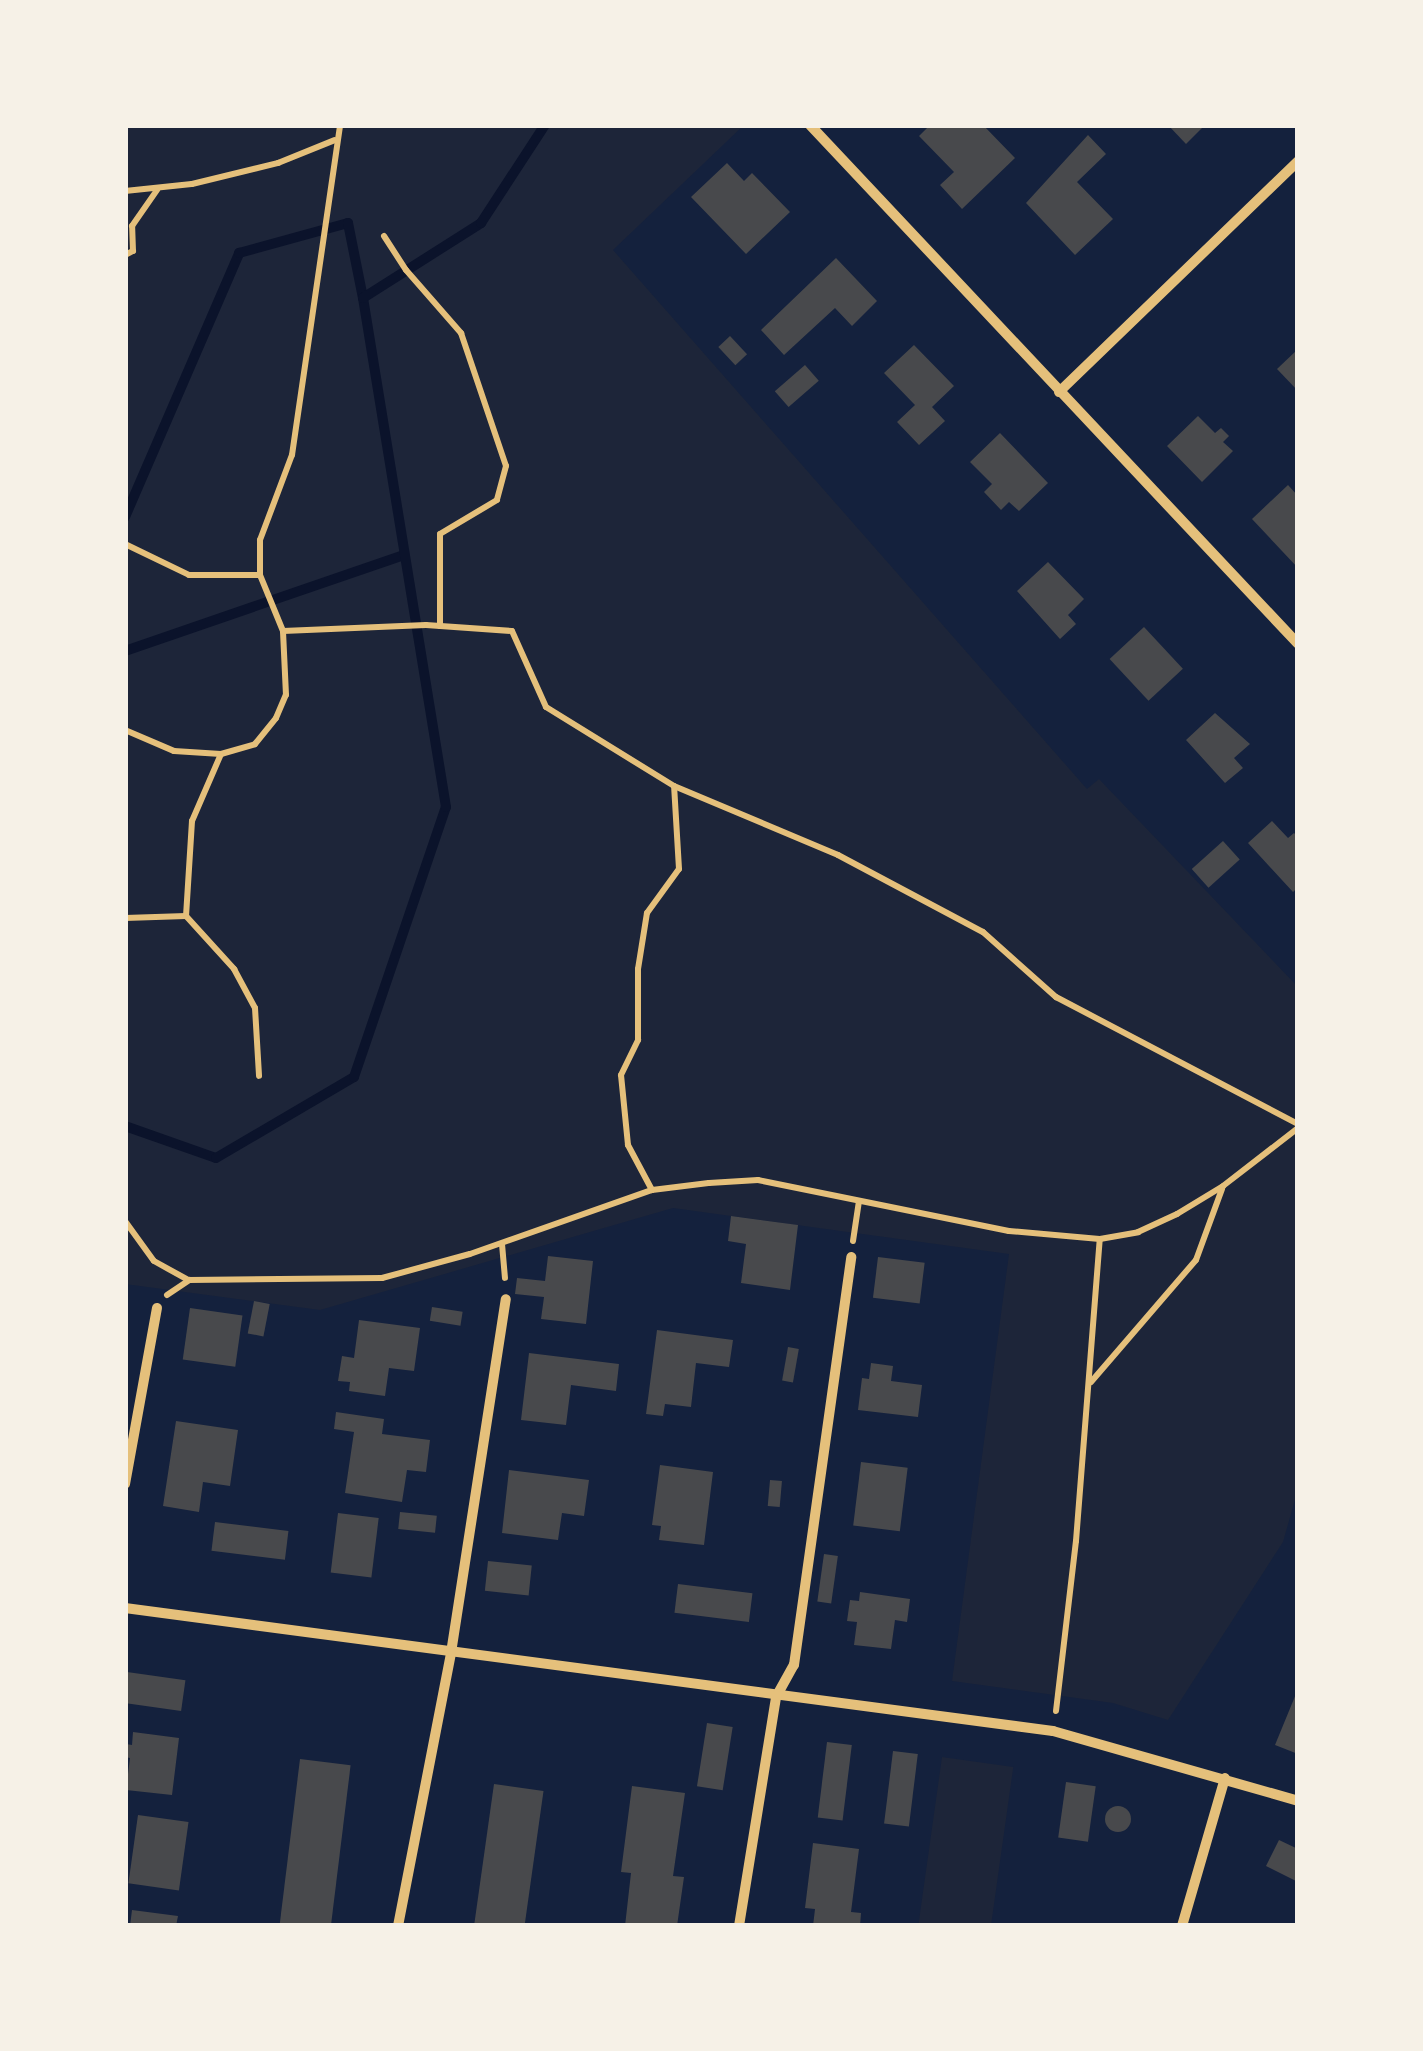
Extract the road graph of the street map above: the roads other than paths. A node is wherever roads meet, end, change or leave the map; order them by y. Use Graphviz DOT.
graph roads {
  1 [pos="810,125"];
  2 [pos="1298,161"];
  3 [pos="1059,392"];
  4 [pos="1298,644"];
  5 [pos="851,1256"];
  6 [pos="506,1299"];
  7 [pos="157,1308"];
  8 [pos="125,1484"];
  9 [pos="125,1608"];
  10 [pos="451,1653"];
  11 [pos="776,1697"];
  12 [pos="1225,1778"];
  13 [pos="1298,1801"];
  14 [pos="398,1926"];
  15 [pos="739,1926"];
  16 [pos="1182,1926"];
  1 -- 3 [label="street"];
  2 -- 3 [label="street"];
  3 -- 4 [label="street"];
  5 -- 11 [label="street"];
  6 -- 10 [label="street"];
  7 -- 8 [label="street"];
  9 -- 10 [label="street"];
  10 -- 11 [label="street"];
  10 -- 14 [label="street"];
  11 -- 12 [label="street"];
  11 -- 15 [label="street"];
  12 -- 13 [label="street"];
  12 -- 16 [label="street"];
}
